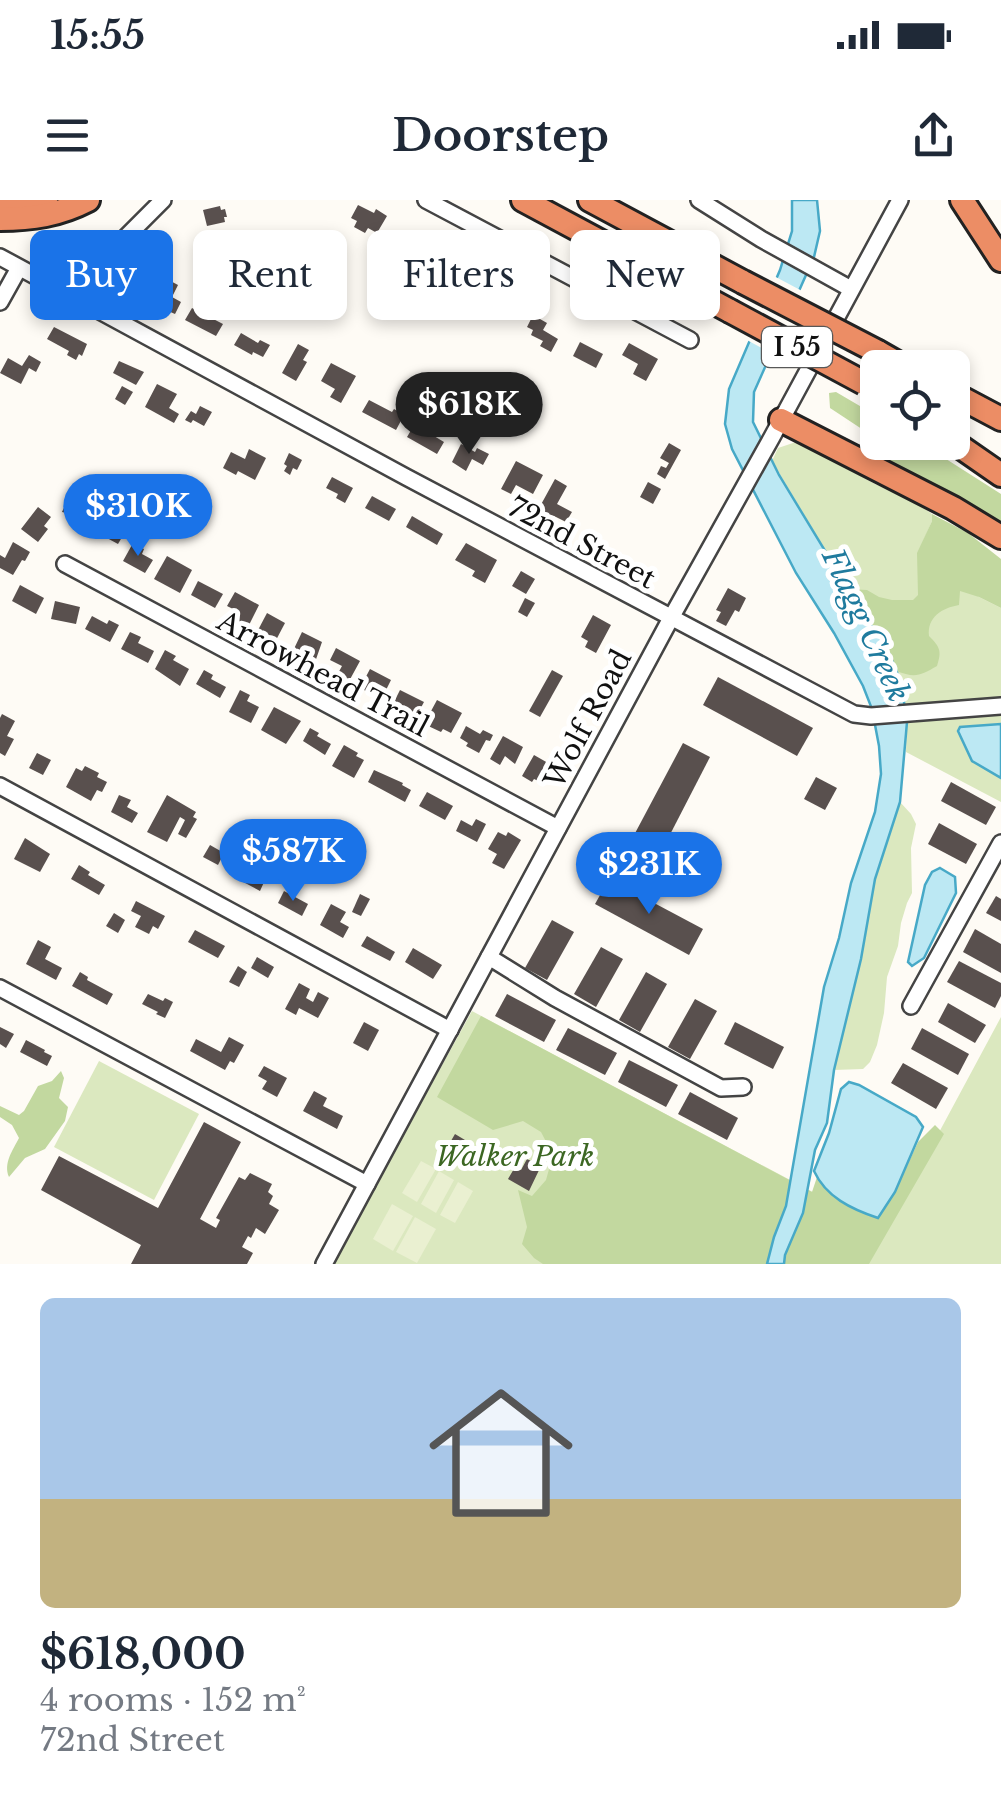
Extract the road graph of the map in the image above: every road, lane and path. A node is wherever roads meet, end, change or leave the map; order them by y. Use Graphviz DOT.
graph roads {
  1 [pos="46,200"];
  2 [pos="88,200"];
  3 [pos="162,200"];
  4 [pos="426,200"];
  5 [pos="523,200"];
  6 [pos="590,200"];
  7 [pos="606,200"];
  8 [pos="699,200"];
  9 [pos="900,200"];
  10 [pos="962,200"];
  11 [pos="0,203"];
  12 [pos="0,219"];
  13 [pos="132,230"];
  14 [pos="646,230"];
  15 [pos="655,230"];
  16 [pos="0,256"];
  17 [pos="1001,260"];
  18 [pos="19,268"];
  19 [pos="720,270"];
  20 [pos="30,274"];
  21 [pos="852,290"];
  22 [pos="0,302"];
  23 [pos="115,320"];
  24 [pos="690,340"];
  25 [pos="874,350"];
  26 [pos="860,381"];
  27 [pos="970,402"];
  28 [pos="1001,418"];
  29 [pos="777,429"];
  30 [pos="970,440"];
  31 [pos="970,453"];
  32 [pos="1001,456"];
  33 [pos="1001,475"];
  34 [pos="1001,538"];
  35 [pos="65,564"];
  36 [pos="671,618"];
  37 [pos="1001,706"];
  38 [pos="0,786"];
  39 [pos="558,828"];
  40 [pos="1001,843"];
  41 [pos="489,957"];
  42 [pos="0,988"];
  43 [pos="911,1006"];
  44 [pos="450,1030"];
  45 [pos="743,1087"];
  46 [pos="367,1184"];
  47 [pos="324,1264"];
  1 -- 11 [label="highway"];
  2 -- 12 [label="highway"];
  3 -- 13 [label="street"];
  4 -- 24 [label="street"];
  5 -- 26 [label="highway, I 55, bridge"];
  6 -- 14 [label="highway, I 55"];
  7 -- 15 [label="highway"];
  8 -- 21 [label="street"];
  9 -- 21 [label="street, Wolf Road"];
  10 -- 17 [label="highway"];
  16 -- 18 [label="street, 72nd Street"];
  18 -- 20 [label="street, 72nd Street"];
  18 -- 22 [label="street"];
  19 -- 25 [label="highway, I 55, bridge"];
  21 -- 29 [label="street, Wolf Road"];
  23 -- 36 [label="street, 72nd Street"];
  27 -- 28 [label="highway"];
  29 -- 34 [label="highway"];
  29 -- 36 [label="street, Wolf Road"];
  30 -- 32 [label="highway"];
  31 -- 33 [label="highway"];
  35 -- 39 [label="street, Arrowhead Trail"];
  36 -- 37 [label="street, 72nd Street"];
  36 -- 39 [label="street, Wolf Road"];
  38 -- 44 [label="street"];
  39 -- 41 [label="street, Wolf Road"];
  40 -- 43 [label="street"];
  41 -- 44 [label="street, Wolf Road"];
  41 -- 45 [label="street"];
  42 -- 46 [label="street"];
  44 -- 46 [label="street, Wolf Road"];
  46 -- 47 [label="street, Wolf Road"];
}
